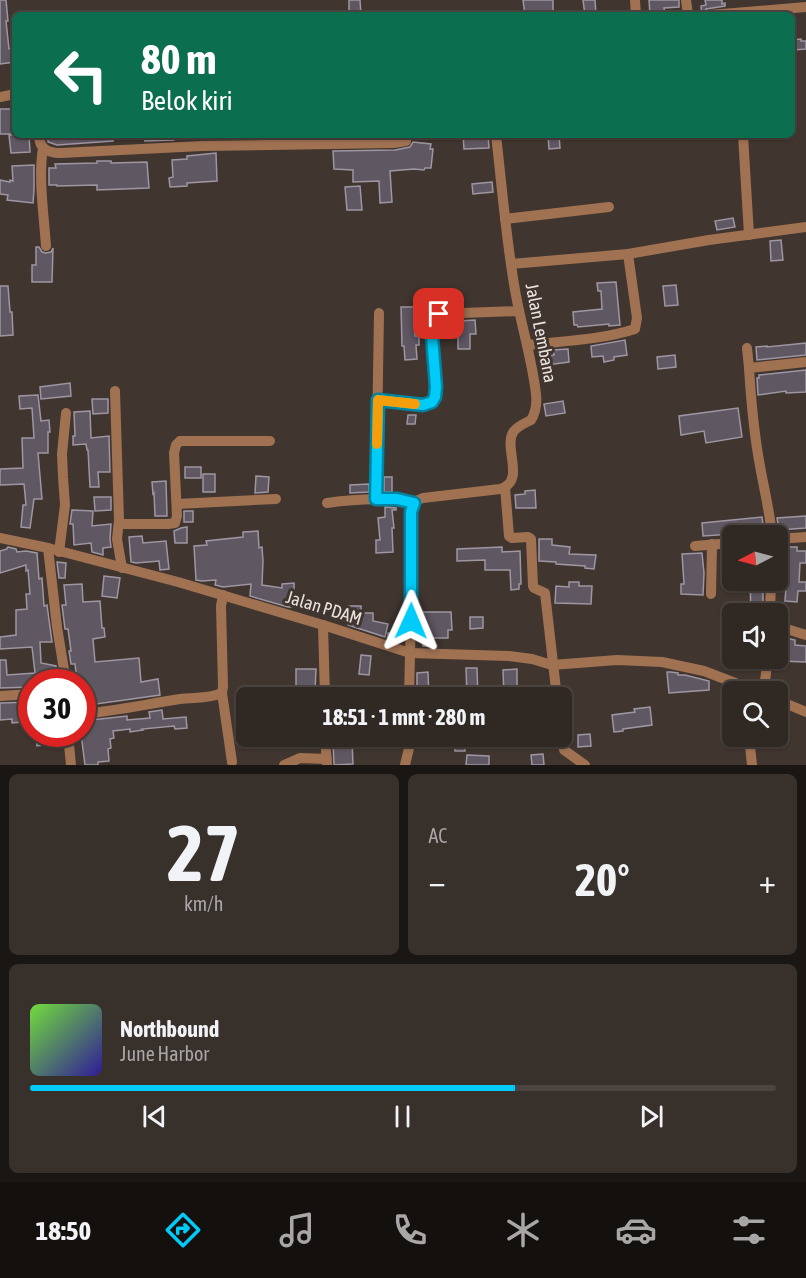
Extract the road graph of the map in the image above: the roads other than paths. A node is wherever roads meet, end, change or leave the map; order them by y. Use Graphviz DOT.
graph roads {
  1 [pos="806,7"];
  2 [pos="747,12"];
  3 [pos="39,138"];
  4 [pos="406,138"];
  5 [pos="496,138"];
  6 [pos="743,138"];
  7 [pos="43,148"];
  8 [pos="609,207"];
  9 [pos="505,219"];
  10 [pos="806,227"];
  11 [pos="749,235"];
  12 [pos="46,246"];
  13 [pos="628,254"];
  14 [pos="511,264"];
  15 [pos="519,311"];
  16 [pos="379,313"];
  17 [pos="528,345"];
  18 [pos="747,348"];
  19 [pos="806,362"];
  20 [pos="749,368"];
  21 [pos="115,391"];
  22 [pos="378,400"];
  23 [pos="66,413"];
  24 [pos="270,441"];
  25 [pos="505,487"];
  26 [pos="276,499"];
  27 [pos="376,499"];
  28 [pos="327,503"];
  29 [pos="414,503"];
  30 [pos="177,504"];
  31 [pos="119,524"];
  32 [pos="771,525"];
  33 [pos="806,537"];
  34 [pos="0,538"];
  35 [pos="788,538"];
  36 [pos="712,544"];
  37 [pos="722,544"];
  38 [pos="695,546"];
  39 [pos="53,550"];
  40 [pos="122,568"];
  41 [pos="711,594"];
  42 [pos="223,595"];
  43 [pos="323,625"];
  44 [pos="788,629"];
  45 [pos="806,635"];
  46 [pos="410,653"];
  47 [pos="552,660"];
  48 [pos="64,669"];
  49 [pos="726,681"];
  50 [pos="325,687"];
  51 [pos="409,687"];
  52 [pos="556,687"];
  53 [pos="222,693"];
  54 [pos="18,695"];
  55 [pos="0,696"];
  56 [pos="788,705"];
  57 [pos="806,712"];
  58 [pos="96,713"];
  59 [pos="69,747"];
  60 [pos="326,747"];
  61 [pos="408,747"];
  62 [pos="564,747"];
  63 [pos="750,747"];
  64 [pos="232,762"];
  65 [pos="327,762"];
  66 [pos="71,765"];
  67 [pos="284,765"];
  68 [pos="405,765"];
  69 [pos="585,765"];
  70 [pos="752,765"];
  1 -- 2 [label="street"];
  3 -- 7 [label="street"];
  4 -- 7 [label="street"];
  5 -- 9 [label="street, Jalan Lembana"];
  6 -- 11 [label="street"];
  7 -- 12 [label="street"];
  8 -- 9 [label="street"];
  9 -- 14 [label="street, Jalan Lembana"];
  10 -- 11 [label="street"];
  11 -- 13 [label="street"];
  13 -- 14 [label="street"];
  13 -- 17 [label="street"];
  14 -- 15 [label="street, Jalan Lembana"];
  15 -- 17 [label="street, Jalan Lembana"];
  15 -- 22 [label="street"];
  16 -- 22 [label="street"];
  17 -- 25 [label="street, Jalan Lembana"];
  18 -- 20 [label="street"];
  19 -- 20 [label="street"];
  20 -- 32 [label="street"];
  21 -- 31 [label="street"];
  22 -- 27 [label="street"];
  23 -- 39 [label="street"];
  24 -- 30 [label="street"];
  25 -- 29 [label="street"];
  25 -- 47 [label="street"];
  26 -- 30 [label="street"];
  27 -- 28 [label="street"];
  27 -- 29 [label="street"];
  29 -- 46 [label="street"];
  30 -- 31 [label="street"];
  31 -- 40 [label="street"];
  33 -- 35 [label="street"];
  34 -- 39 [label="street, Jalan PDAM"];
  36 -- 37 [label="street"];
  36 -- 38 [label="street"];
  36 -- 41 [label="street"];
  39 -- 40 [label="street, Jalan PDAM"];
  39 -- 48 [label="street"];
  40 -- 42 [label="street, Jalan PDAM"];
  42 -- 43 [label="street, Jalan PDAM"];
  42 -- 53 [label="street"];
  43 -- 46 [label="street, Jalan PDAM"];
  43 -- 50 [label="street"];
  44 -- 45 [label="street"];
  46 -- 47 [label="street, Jalan PDAM"];
  46 -- 51 [label="street"];
  47 -- 49 [label="street, Jalan PDAM"];
  47 -- 52 [label="street"];
  53 -- 58 [label="street"];
  53 -- 64 [label="street"];
  54 -- 55 [label="street"];
  56 -- 57 [label="street"];
  59 -- 66 [label="street"];
  60 -- 65 [label="street"];
  61 -- 68 [label="street"];
  62 -- 69 [label="street"];
  63 -- 70 [label="street"];
  65 -- 67 [label="street"];
}
